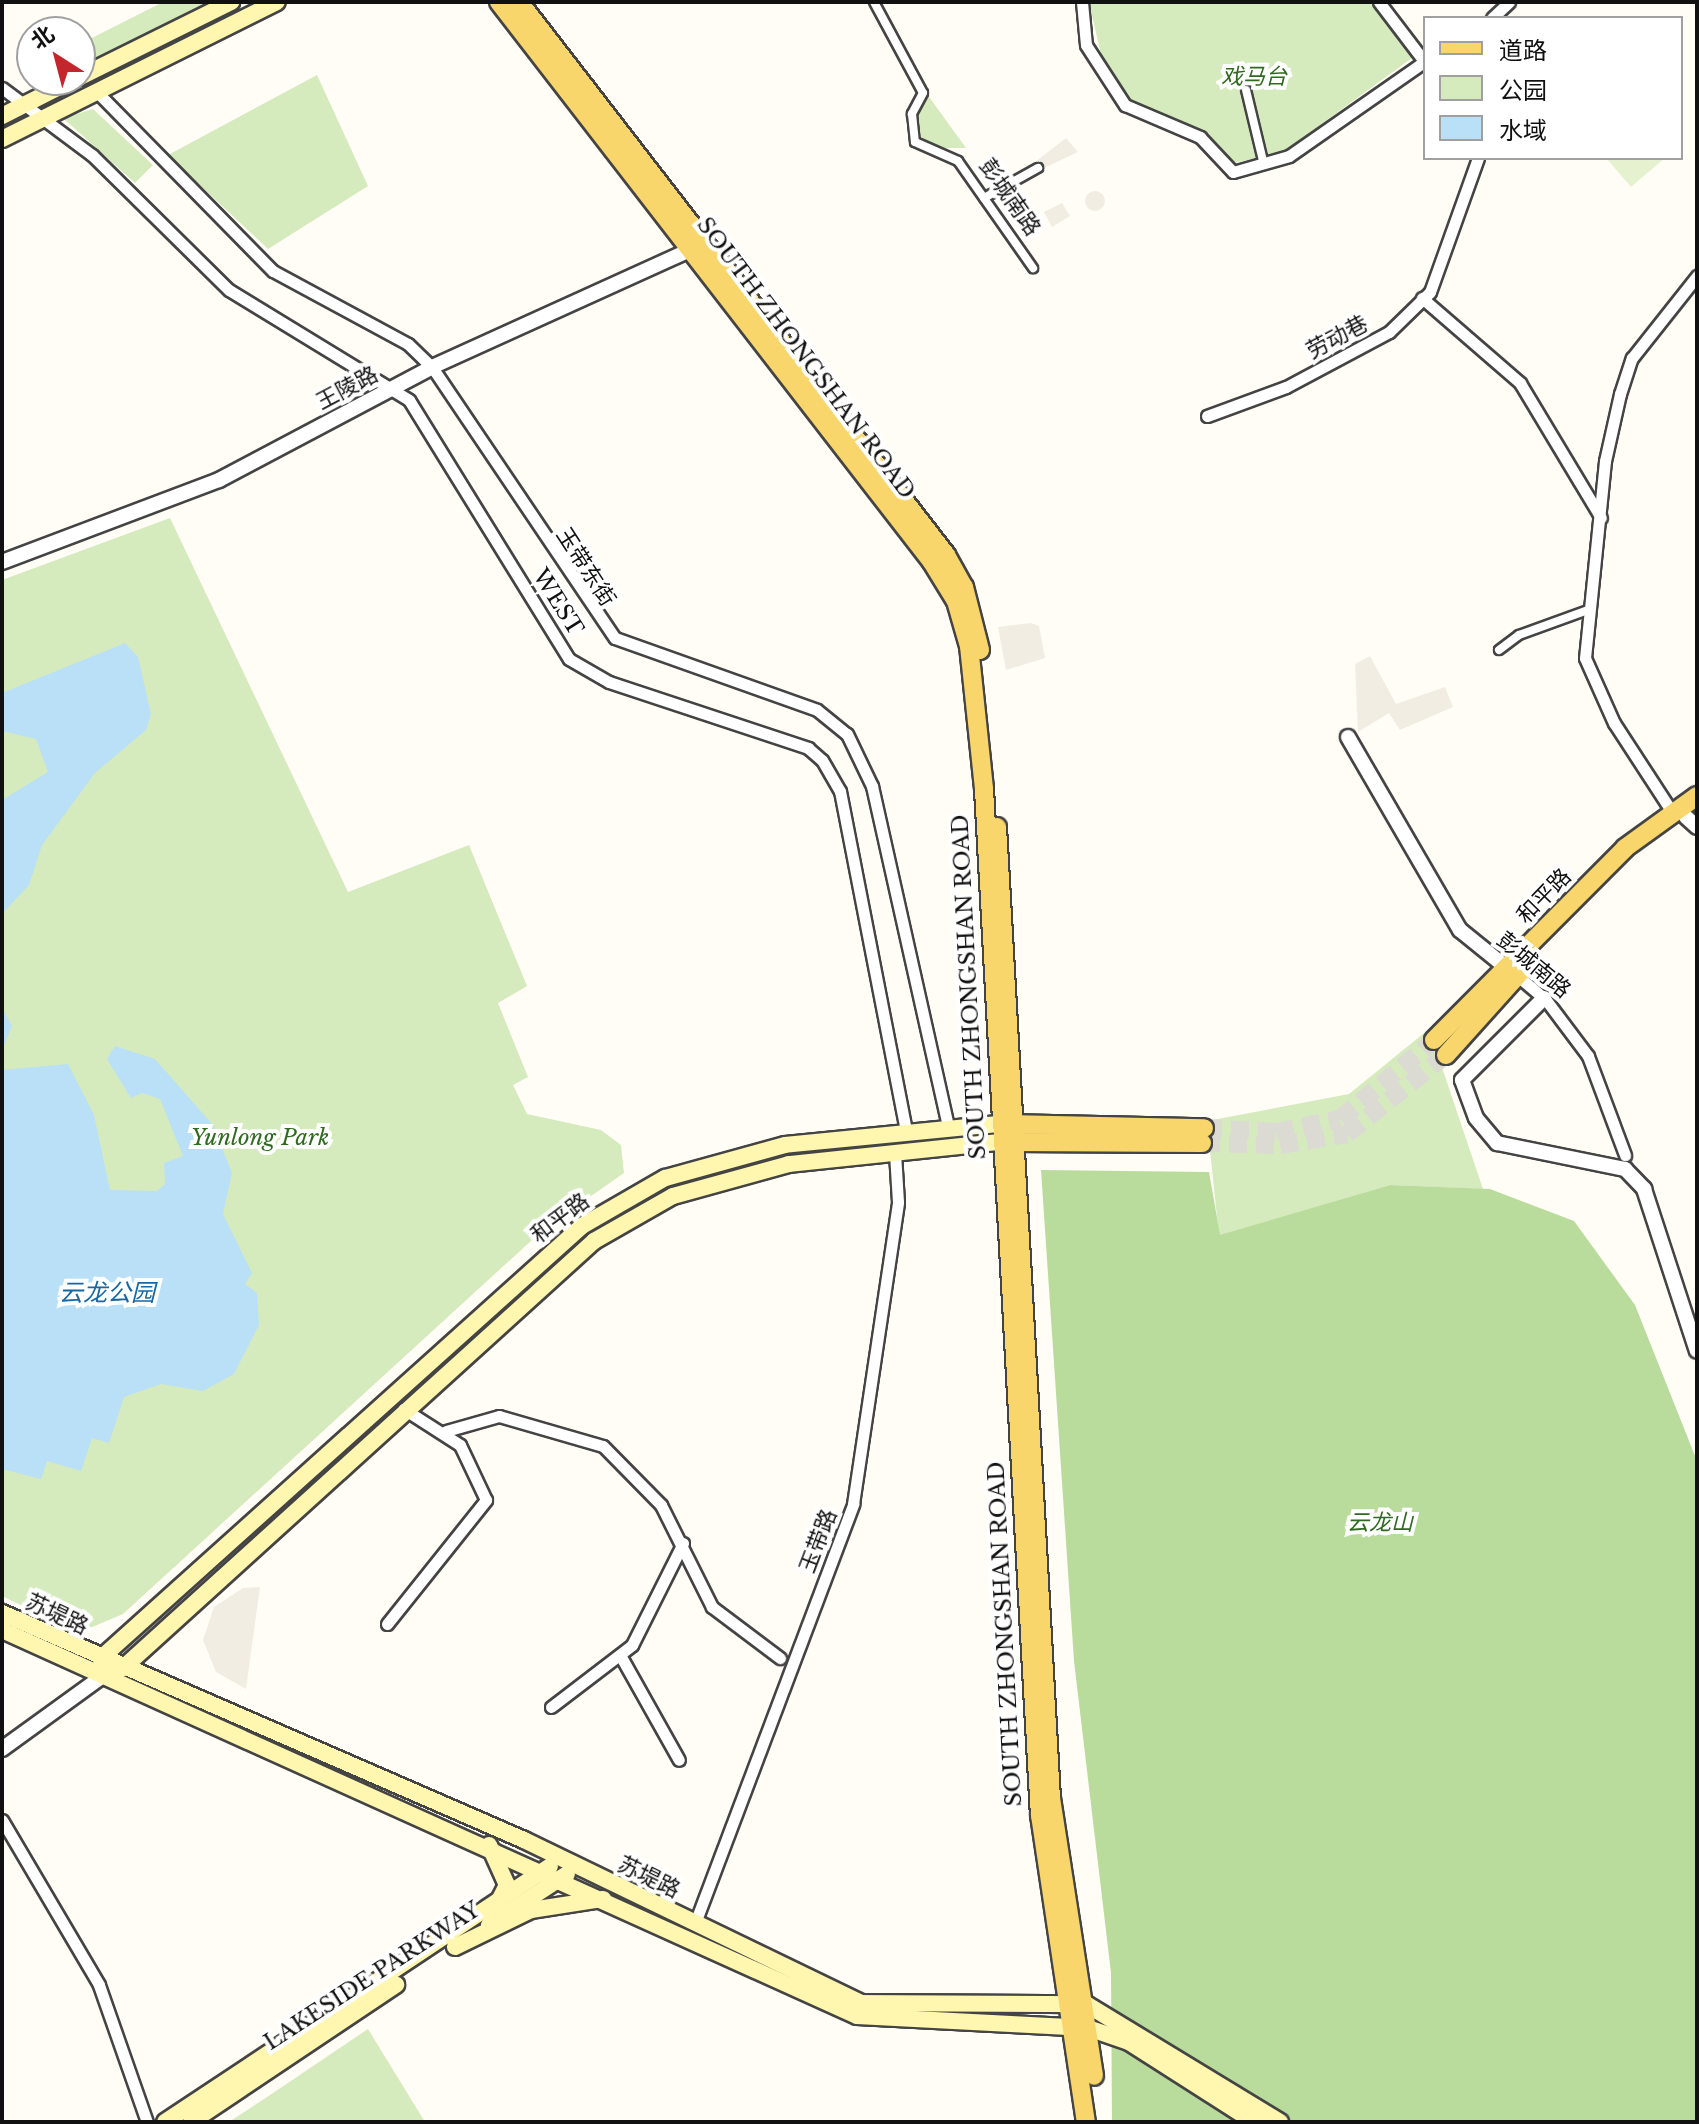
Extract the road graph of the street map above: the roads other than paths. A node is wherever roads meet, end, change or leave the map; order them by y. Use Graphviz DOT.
graph roads {
  1 [pos="231,2"];
  2 [pos="277,2"];
  3 [pos="499,2"];
  4 [pos="519,2"];
  5 [pos="874,2"];
  6 [pos="1082,2"];
  7 [pos="1379,2"];
  8 [pos="1509,2"];
  9 [pos="1494,16"];
  10 [pos="1423,58"];
  11 [pos="1423,62"];
  12 [pos="96,69"];
  13 [pos="2,88"];
  14 [pos="1246,90"];
  15 [pos="97,92"];
  16 [pos="42,96"];
  17 [pos="24,105"];
  18 [pos="2,116"];
  19 [pos="48,117"];
  20 [pos="2,139"];
  21 [pos="1477,160"];
  22 [pos="1263,161"];
  23 [pos="1038,168"];
  24 [pos="984,198"];
  25 [pos="700,245"];
  26 [pos="1033,268"];
  27 [pos="1697,276"];
  28 [pos="1422,298"];
  29 [pos="426,370"];
  30 [pos="397,386"];
  31 [pos="1207,416"];
  32 [pos="1601,518"];
  33 [pos="2,562"];
  34 [pos="1591,609"];
  35 [pos="1499,650"];
  36 [pos="1348,737"];
  37 [pos="1697,796"];
  38 [pos="1688,817"];
  39 [pos="1512,972"];
  40 [pos="1544,998"];
  41 [pos="1440,1047"];
  42 [pos="948,1127"];
  43 [pos="906,1132"];
  44 [pos="999,1133"];
  45 [pos="1019,1134"];
  46 [pos="1203,1136"];
  47 [pos="895,1153"];
  48 [pos="1625,1155"];
  49 [pos="1697,1351"];
  50 [pos="404,1409"];
  51 [pos="446,1431"];
  52 [pos="683,1543"];
  53 [pos="2,1613"];
  54 [pos="387,1624"];
  55 [pos="2,1630"];
  56 [pos="620,1655"];
  57 [pos="101,1658"];
  58 [pos="780,1658"];
  59 [pos="123,1668"];
  60 [pos="103,1676"];
  61 [pos="551,1707"];
  62 [pos="2,1749"];
  63 [pos="679,1760"];
  64 [pos="2,1820"];
  65 [pos="489,1845"];
  66 [pos="561,1858"];
  67 [pos="577,1866"];
  68 [pos="544,1871"];
  69 [pos="561,1878"];
  70 [pos="608,1899"];
  71 [pos="495,1908"];
  72 [pos="699,1930"];
  73 [pos="726,1946"];
  74 [pos="455,1947"];
  75 [pos="1079,2003"];
  76 [pos="1081,2027"];
  77 [pos="147,2122"];
  78 [pos="165,2122"];
  79 [pos="191,2122"];
  80 [pos="1086,2122"];
  81 [pos="1098,2122"];
  82 [pos="1254,2122"];
  83 [pos="1280,2122"];
  1 -- 12 [label="main road"];
  2 -- 15 [label="main road"];
  3 -- 25 [label="main road, SOUTH ZHONGSHAN ROAD"];
  4 -- 25 [label="main road, SOUTH ZHONGSHAN ROAD"];
  5 -- 24 [label="street, 彭城南路"];
  6 -- 22 [label="street"];
  7 -- 10 [label="street"];
  8 -- 9 [label="street"];
  11 -- 22 [label="street"];
  13 -- 17 [label="street, WEST"];
  14 -- 22 [label="street"];
  15 -- 19 [label="main road"];
  15 -- 29 [label="street, 玉带东街"];
  16 -- 17 [label="main road"];
  17 -- 18 [label="main road"];
  17 -- 19 [label="street, WEST"];
  19 -- 20 [label="main road"];
  19 -- 30 [label="street, WEST"];
  21 -- 28 [label="street, 劳动巷"];
  23 -- 24 [label="street"];
  24 -- 26 [label="street, 彭城南路"];
  25 -- 29 [label="street, 王陵路"];
  25 -- 44 [label="main road, SOUTH ZHONGSHAN ROAD"];
  25 -- 45 [label="main road, SOUTH ZHONGSHAN ROAD"];
  27 -- 32 [label="street"];
  28 -- 31 [label="street, 劳动巷"];
  28 -- 32 [label="street"];
  29 -- 30 [label="street, 王陵路"];
  29 -- 42 [label="street, 玉带东街"];
  30 -- 33 [label="street, 王陵路"];
  30 -- 43 [label="street, WEST"];
  32 -- 34 [label="street"];
  34 -- 35 [label="street"];
  34 -- 38 [label="street"];
  36 -- 39 [label="street, 彭城南路"];
  37 -- 38 [label="main road, 和平路"];
  38 -- 39 [label="main road, 和平路"];
  39 -- 40 [label="street, 彭城南路"];
  39 -- 41 [label="main road, 和平路"];
  40 -- 48 [label="street, 彭城南路"];
  40 -- 49 [label="street"];
  42 -- 43 [label="main road, 和平路"];
  42 -- 44 [label="main road, 和平路"];
  43 -- 57 [label="main road, 和平路"];
  44 -- 45 [label="main road, 和平路"];
  44 -- 47 [label="main road, 和平路"];
  44 -- 75 [label="main road, SOUTH ZHONGSHAN ROAD"];
  45 -- 46 [label="main road, 和平路"];
  45 -- 75 [label="main road, SOUTH ZHONGSHAN ROAD"];
  47 -- 50 [label="main road, 和平路"];
  47 -- 72 [label="street, 玉带路"];
  50 -- 51 [label="street"];
  50 -- 59 [label="main road, 和平路"];
  51 -- 52 [label="street"];
  51 -- 54 [label="street"];
  52 -- 56 [label="street"];
  52 -- 58 [label="street"];
  53 -- 57 [label="main road, 苏堤路"];
  55 -- 60 [label="main road, 苏堤路"];
  56 -- 61 [label="street"];
  56 -- 63 [label="street"];
  57 -- 59 [label="main road, 苏堤路"];
  57 -- 60 [label="main road"];
  59 -- 60 [label="main road, 和平路"];
  59 -- 66 [label="main road, 苏堤路"];
  60 -- 62 [label="street, 和平路"];
  60 -- 65 [label="main road, 苏堤路"];
  64 -- 77 [label="street"];
  65 -- 68 [label="main road, 苏堤路"];
  65 -- 71 [label="main road"];
  66 -- 67 [label="main road, 苏堤路"];
  66 -- 68 [label="main road, LAKESIDE PARKWAY"];
  67 -- 69 [label="main road, LAKESIDE PARKWAY"];
  67 -- 72 [label="main road, 苏堤路"];
  68 -- 69 [label="main road, 苏堤路"];
  68 -- 71 [label="main road, LAKESIDE PARKWAY"];
  69 -- 70 [label="main road, 苏堤路"];
  69 -- 74 [label="main road, LAKESIDE PARKWAY"];
  70 -- 72 [label="main road, 苏堤路"];
  70 -- 74 [label="main road"];
  71 -- 78 [label="main road, LAKESIDE PARKWAY"];
  72 -- 73 [label="main road, 苏堤路"];
  73 -- 75 [label="main road, 苏堤路"];
  73 -- 76 [label="main road, 苏堤路"];
  74 -- 79 [label="main road, LAKESIDE PARKWAY"];
  75 -- 76 [label="main road, SOUTH ZHONGSHAN ROAD"];
  75 -- 83 [label="main road"];
  76 -- 80 [label="main road, SOUTH ZHONGSHAN ROAD"];
  76 -- 81 [label="main road, SOUTH ZHONGSHAN ROAD"];
  76 -- 82 [label="main road, 苏堤路"];
}
